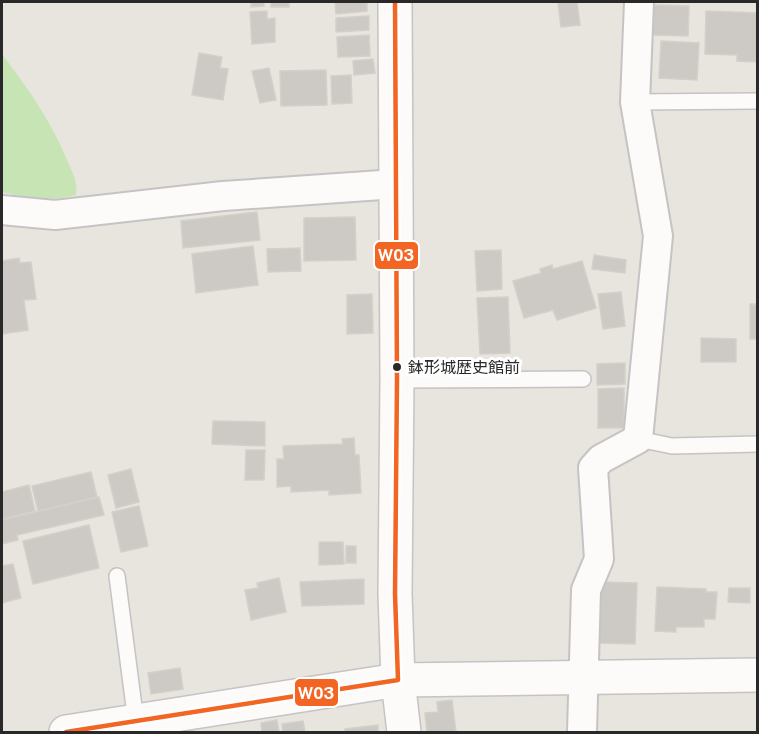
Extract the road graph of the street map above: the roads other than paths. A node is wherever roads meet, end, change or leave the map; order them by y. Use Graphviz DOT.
graph roads {
  1 [pos="394,2"];
  2 [pos="639,2"];
  3 [pos="758,101"];
  4 [pos="635,102"];
  5 [pos="396,184"];
  6 [pos="2,210"];
  7 [pos="583,379"];
  8 [pos="397,380"];
  9 [pos="638,439"];
  10 [pos="758,444"];
  11 [pos="117,576"];
  12 [pos="758,675"];
  13 [pos="583,677"];
  14 [pos="398,680"];
  15 [pos="136,722"];
  16 [pos="66,732"];
  17 [pos="404,732"];
  18 [pos="582,732"];
  1 -- 5 [label="main road"];
  2 -- 4 [label="street"];
  3 -- 4 [label="lane"];
  4 -- 9 [label="street"];
  5 -- 6 [label="street"];
  5 -- 8 [label="main road"];
  7 -- 8 [label="lane"];
  8 -- 14 [label="main road"];
  9 -- 10 [label="lane"];
  9 -- 13 [label="street"];
  11 -- 15 [label="lane"];
  12 -- 13 [label="main road"];
  13 -- 14 [label="main road"];
  13 -- 18 [label="street"];
  14 -- 15 [label="main road"];
  14 -- 17 [label="main road"];
  15 -- 16 [label="main road"];
}
